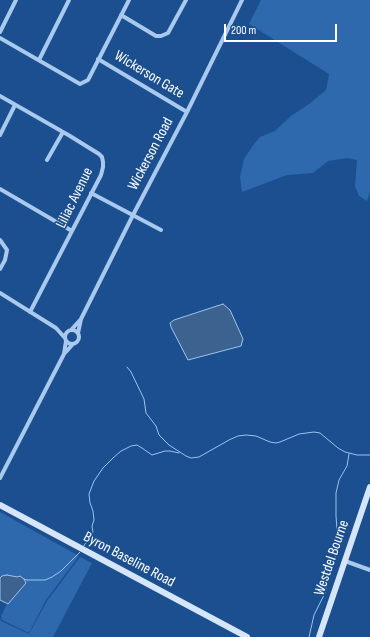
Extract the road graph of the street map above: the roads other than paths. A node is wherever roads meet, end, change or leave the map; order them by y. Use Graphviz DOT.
graph roads {
  1 [pos="16,0"];
  2 [pos="69,0"];
  3 [pos="129,0"];
  4 [pos="186,0"];
  5 [pos="242,0"];
  6 [pos="121,15"];
  7 [pos="0,32"];
  8 [pos="0,38"];
  9 [pos="98,59"];
  10 [pos="39,60"];
  11 [pos="0,96"];
  12 [pos="15,105"];
  13 [pos="187,112"];
  14 [pos="63,132"];
  15 [pos="0,135"];
  16 [pos="47,160"];
  17 [pos="0,190"];
  18 [pos="91,193"];
  19 [pos="133,215"];
  20 [pos="72,230"];
  21 [pos="161,230"];
  22 [pos="0,240"];
  23 [pos="0,270"];
  24 [pos="0,293"];
  25 [pos="30,312"];
  26 [pos="82,319"];
  27 [pos="56,328"];
  28 [pos="70,330"];
  29 [pos="78,333"];
  30 [pos="65,339"];
  31 [pos="73,344"];
  32 [pos="64,354"];
  33 [pos="0,478"];
  34 [pos="370,487"];
  35 [pos="0,505"];
  36 [pos="345,561"];
  37 [pos="370,570"];
  38 [pos="247,637"];
  39 [pos="319,637"];
  1 -- 7 [label="street"];
  2 -- 10 [label="street"];
  3 -- 6 [label="street"];
  4 -- 6 [label="street"];
  5 -- 13 [label="street, Wickerson Road"];
  6 -- 9 [label="street"];
  8 -- 10 [label="street"];
  9 -- 10 [label="street"];
  9 -- 13 [label="street, Wickerson Gate"];
  11 -- 12 [label="street, Liliac Avenue"];
  12 -- 14 [label="street, Liliac Avenue"];
  12 -- 15 [label="street"];
  13 -- 19 [label="street, Wickerson Road"];
  14 -- 16 [label="street"];
  14 -- 18 [label="street, Liliac Avenue"];
  17 -- 20 [label="street"];
  18 -- 19 [label="street"];
  18 -- 20 [label="street, Liliac Avenue"];
  19 -- 21 [label="street"];
  19 -- 26 [label="street, Wickerson Road"];
  20 -- 25 [label="street, Liliac Avenue"];
  22 -- 23 [label="street"];
  24 -- 25 [label="street"];
  25 -- 27 [label="street"];
  26 -- 28 [label="street, Wickerson Road"];
  26 -- 29 [label="street, Wickerson Road"];
  27 -- 28 [label="street"];
  27 -- 30 [label="street"];
  28 -- 29 [label="street"];
  28 -- 30 [label="street"];
  29 -- 31 [label="street"];
  30 -- 31 [label="street"];
  30 -- 32 [label="street"];
  31 -- 32 [label="street"];
  32 -- 33 [label="street"];
  34 -- 36 [label="main road, Westdel Bourne"];
  35 -- 38 [label="main road, Byron Baseline Road"];
  36 -- 37 [label="street"];
  36 -- 39 [label="main road, Westdel Bourne"];
}
